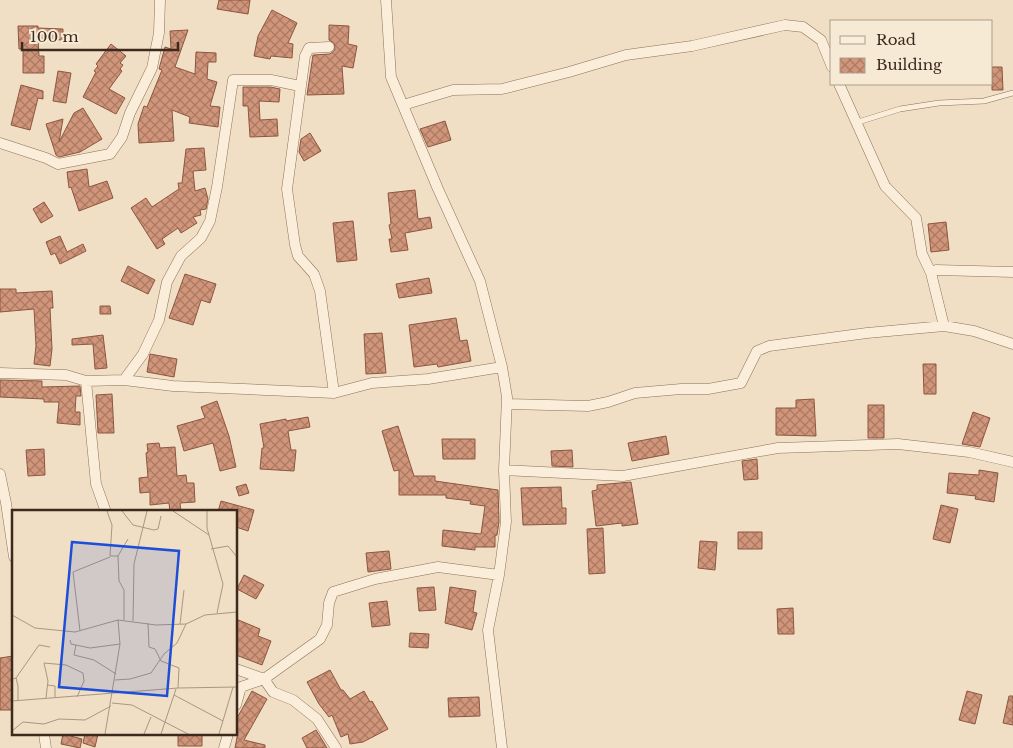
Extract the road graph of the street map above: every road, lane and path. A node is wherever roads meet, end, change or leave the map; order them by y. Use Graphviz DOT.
graph roads {
  1 [pos="160,0"];
  2 [pos="386,0"];
  3 [pos="329,47"];
  4 [pos="830,62"];
  5 [pos="839,85"];
  6 [pos="300,86"];
  7 [pos="1013,93"];
  8 [pos="403,105"];
  9 [pos="855,124"];
  10 [pos="0,143"];
  11 [pos="1013,272"];
  12 [pos="931,273"];
  13 [pos="944,326"];
  14 [pos="1013,344"];
  15 [pos="502,367"];
  16 [pos="0,373"];
  17 [pos="124,380"];
  18 [pos="86,381"];
  19 [pos="334,393"];
  20 [pos="507,404"];
  21 [pos="1013,462"];
  22 [pos="504,470"];
  23 [pos="0,474"];
  24 [pos="105,510"];
  25 [pos="12,545"];
  26 [pos="499,575"];
  27 [pos="238,670"];
  28 [pos="264,679"];
  29 [pos="238,698"];
  30 [pos="336,748"];
  31 [pos="502,748"];
  1 -- 10 [label="street"];
  2 -- 8 [label="street"];
  3 -- 6 [label="street"];
  4 -- 8 [label="street"];
  5 -- 9 [label="street"];
  6 -- 17 [label="street"];
  6 -- 19 [label="street"];
  7 -- 9 [label="lane"];
  8 -- 15 [label="street"];
  9 -- 12 [label="street"];
  11 -- 12 [label="street"];
  12 -- 13 [label="street"];
  13 -- 14 [label="street"];
  13 -- 20 [label="street"];
  15 -- 19 [label="street"];
  15 -- 20 [label="street"];
  16 -- 18 [label="street"];
  17 -- 18 [label="street"];
  17 -- 19 [label="street"];
  18 -- 24 [label="street"];
  20 -- 22 [label="street"];
  21 -- 22 [label="street"];
  22 -- 26 [label="street"];
  23 -- 25 [label="street"];
  26 -- 28 [label="street"];
  26 -- 31 [label="street"];
  27 -- 28 [label="street"];
  28 -- 29 [label="street"];
  28 -- 30 [label="street"];
}
